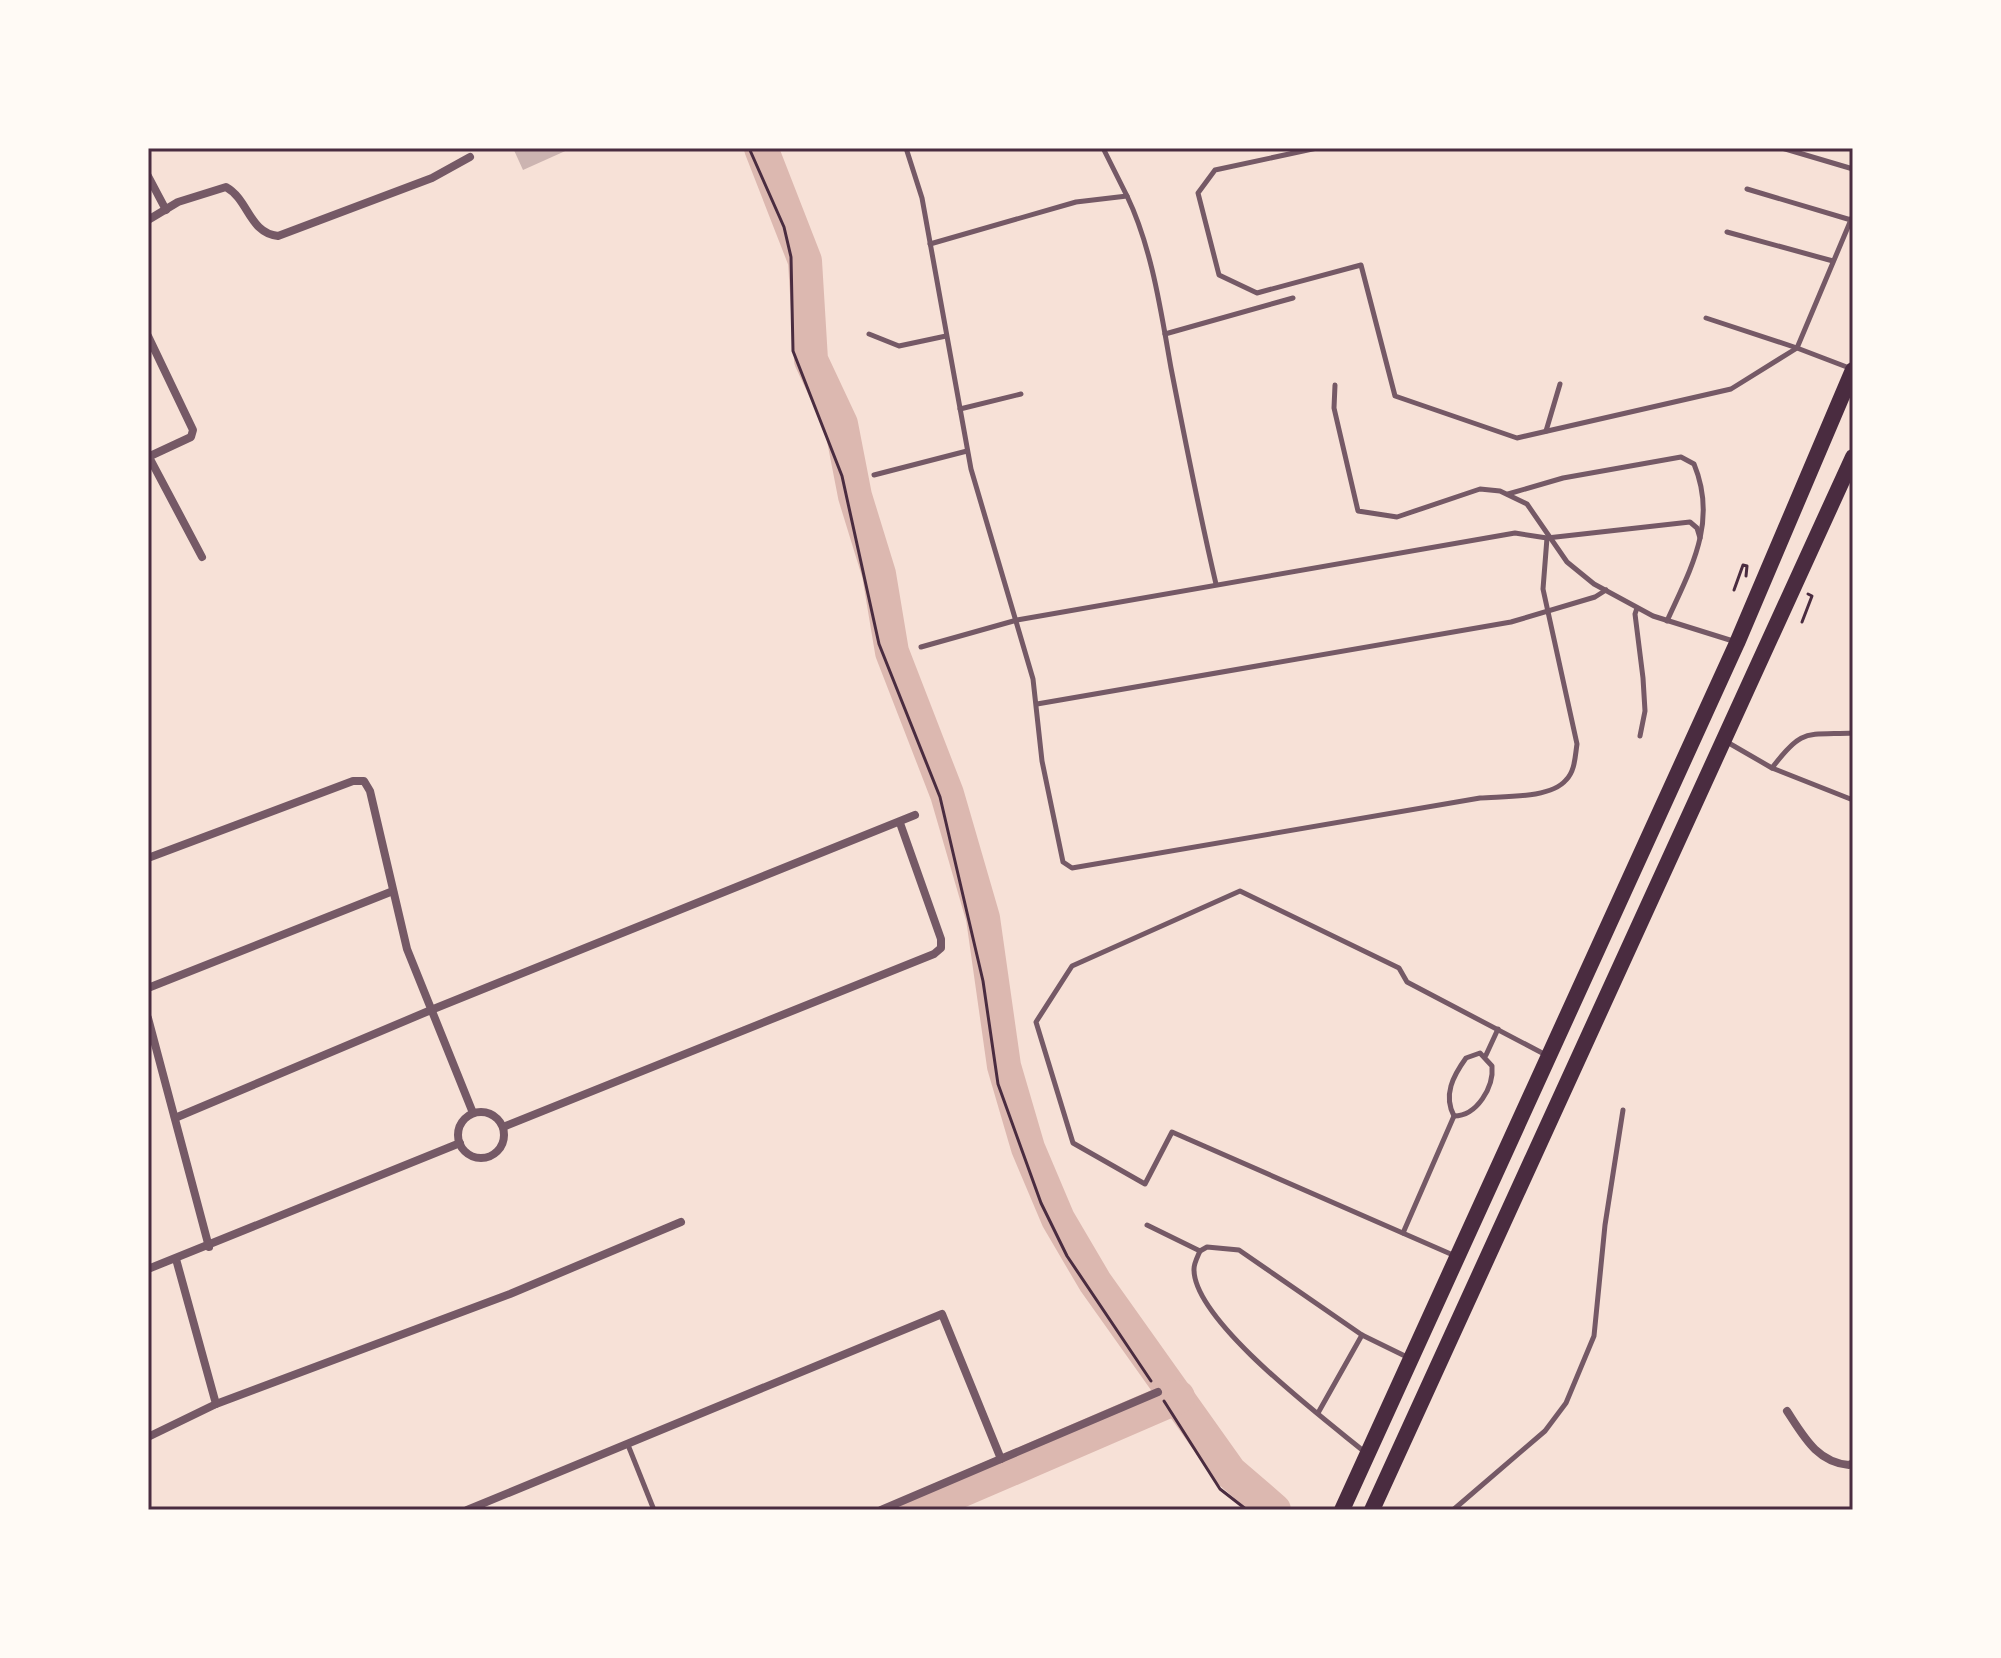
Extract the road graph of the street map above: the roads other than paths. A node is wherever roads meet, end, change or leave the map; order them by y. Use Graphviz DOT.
graph roads {
  1 [pos="906,148"];
  2 [pos="1103,148"];
  3 [pos="1317,148"];
  4 [pos="1782,148"];
  5 [pos="470,157"];
  6 [pos="1853,169"];
  7 [pos="148,176"];
  8 [pos="1747,189"];
  9 [pos="1127,196"];
  10 [pos="166,210"];
  11 [pos="1852,218"];
  12 [pos="148,220"];
  13 [pos="1727,232"];
  14 [pos="930,244"];
  15 [pos="1833,261"];
  16 [pos="1293,298"];
  17 [pos="1706,318"];
  18 [pos="869,334"];
  19 [pos="1165,334"];
  20 [pos="148,336"];
  21 [pos="946,336"];
  22 [pos="1797,348"];
  23 [pos="1853,370"];
  24 [pos="1560,384"];
  25 [pos="1335,385"];
  26 [pos="1021,394"];
  27 [pos="960,409"];
  28 [pos="1545,432"];
  29 [pos="967,451"];
  30 [pos="148,457"];
  31 [pos="1853,457"];
  32 [pos="874,475"];
  33 [pos="1507,494"];
  34 [pos="1547,538"];
  35 [pos="1700,538"];
  36 [pos="202,557"];
  37 [pos="1216,584"];
  38 [pos="1606,590"];
  39 [pos="1637,608"];
  40 [pos="1546,612"];
  41 [pos="1017,620"];
  42 [pos="1667,621"];
  43 [pos="921,647"];
  44 [pos="1734,650"];
  45 [pos="1755,670"];
  46 [pos="1037,704"];
  47 [pos="1853,733"];
  48 [pos="1640,736"];
  49 [pos="1723,740"];
  50 [pos="1772,768"];
  51 [pos="1853,800"];
  52 [pos="915,815"];
  53 [pos="900,823"];
  54 [pos="148,858"];
  55 [pos="393,891"];
  56 [pos="148,988"];
  57 [pos="431,1010"];
  58 [pos="148,1018"];
  59 [pos="1498,1029"];
  60 [pos="1486,1055"];
  61 [pos="1549,1056"];
  62 [pos="1623,1110"];
  63 [pos="473,1113"];
  64 [pos="1454,1116"];
  65 [pos="175,1118"];
  66 [pos="503,1127"];
  67 [pos="460,1143"];
  68 [pos="681,1222"];
  69 [pos="1147,1225"];
  70 [pos="1403,1233"];
  71 [pos="209,1247"];
  72 [pos="1200,1251"];
  73 [pos="1457,1257"];
  74 [pos="176,1259"];
  75 [pos="148,1269"];
  76 [pos="1362,1335"];
  77 [pos="1411,1359"];
  78 [pos="1158,1392"];
  79 [pos="216,1404"];
  80 [pos="1787,1411"];
  81 [pos="1318,1413"];
  82 [pos="148,1437"];
  83 [pos="627,1444"];
  84 [pos="1368,1454"];
  85 [pos="1001,1459"];
  86 [pos="1853,1463"];
  87 [pos="467,1510"];
  88 [pos="654,1510"];
  89 [pos="881,1510"];
  90 [pos="1342,1510"];
  91 [pos="1372,1510"];
  92 [pos="1453,1510"];
  1 -- 14 [label="lane"];
  2 -- 9 [label="lane"];
  3 -- 28 [label="lane"];
  4 -- 6 [label="lane"];
  5 -- 10 [label="street"];
  7 -- 10 [label="street"];
  8 -- 11 [label="lane"];
  9 -- 14 [label="lane"];
  9 -- 19 [label="lane"];
  10 -- 12 [label="street"];
  11 -- 15 [label="lane"];
  13 -- 15 [label="lane"];
  14 -- 21 [label="lane"];
  15 -- 22 [label="lane"];
  16 -- 19 [label="lane"];
  17 -- 22 [label="lane"];
  18 -- 21 [label="lane"];
  19 -- 37 [label="lane"];
  20 -- 30 [label="street"];
  21 -- 27 [label="lane"];
  22 -- 23 [label="lane"];
  22 -- 28 [label="lane"];
  23 -- 44 [label="main road"];
  24 -- 28 [label="lane"];
  25 -- 33 [label="lane"];
  26 -- 27 [label="lane"];
  27 -- 29 [label="lane"];
  29 -- 32 [label="lane"];
  29 -- 41 [label="lane"];
  30 -- 36 [label="street"];
  31 -- 45 [label="main road"];
  33 -- 34 [label="lane"];
  33 -- 35 [label="lane"];
  34 -- 35 [label="lane"];
  34 -- 37 [label="lane"];
  34 -- 38 [label="lane"];
  34 -- 40 [label="lane"];
  35 -- 42 [label="lane"];
  37 -- 41 [label="lane"];
  38 -- 39 [label="lane"];
  38 -- 40 [label="lane"];
  39 -- 42 [label="lane"];
  39 -- 48 [label="lane"];
  40 -- 46 [label="lane"];
  40 -- 46 [label="lane"];
  41 -- 43 [label="lane"];
  41 -- 46 [label="lane"];
  42 -- 44 [label="lane"];
  44 -- 45 [label="main road"];
  44 -- 61 [label="main road"];
  45 -- 49 [label="main road"];
  47 -- 50 [label="lane"];
  49 -- 50 [label="lane"];
  49 -- 91 [label="main road"];
  50 -- 51 [label="lane"];
  52 -- 53 [label="street"];
  53 -- 57 [label="street"];
  53 -- 66 [label="street"];
  54 -- 55 [label="street"];
  55 -- 56 [label="street"];
  55 -- 57 [label="street"];
  57 -- 63 [label="street"];
  57 -- 65 [label="street"];
  58 -- 65 [label="street"];
  59 -- 60 [label="lane"];
  59 -- 61 [label="lane"];
  59 -- 70 [label="lane"];
  60 -- 64 [label="lane"];
  60 -- 64 [label="lane"];
  61 -- 73 [label="main road"];
  62 -- 92 [label="lane"];
  63 -- 66 [label="street"];
  63 -- 67 [label="street"];
  64 -- 70 [label="lane"];
  65 -- 71 [label="street"];
  66 -- 67 [label="street"];
  67 -- 71 [label="street"];
  68 -- 79 [label="street"];
  69 -- 72 [label="lane"];
  70 -- 73 [label="lane"];
  71 -- 74 [label="street"];
  72 -- 76 [label="lane"];
  72 -- 81 [label="lane"];
  73 -- 77 [label="main road"];
  74 -- 75 [label="street"];
  74 -- 79 [label="street"];
  76 -- 77 [label="lane"];
  76 -- 81 [label="lane"];
  77 -- 84 [label="main road"];
  78 -- 85 [label="street"];
  79 -- 82 [label="street"];
  80 -- 86 [label="street"];
  81 -- 84 [label="lane"];
  83 -- 85 [label="street"];
  83 -- 87 [label="street"];
  83 -- 88 [label="lane"];
  84 -- 90 [label="main road"];
  85 -- 89 [label="street"];
}
